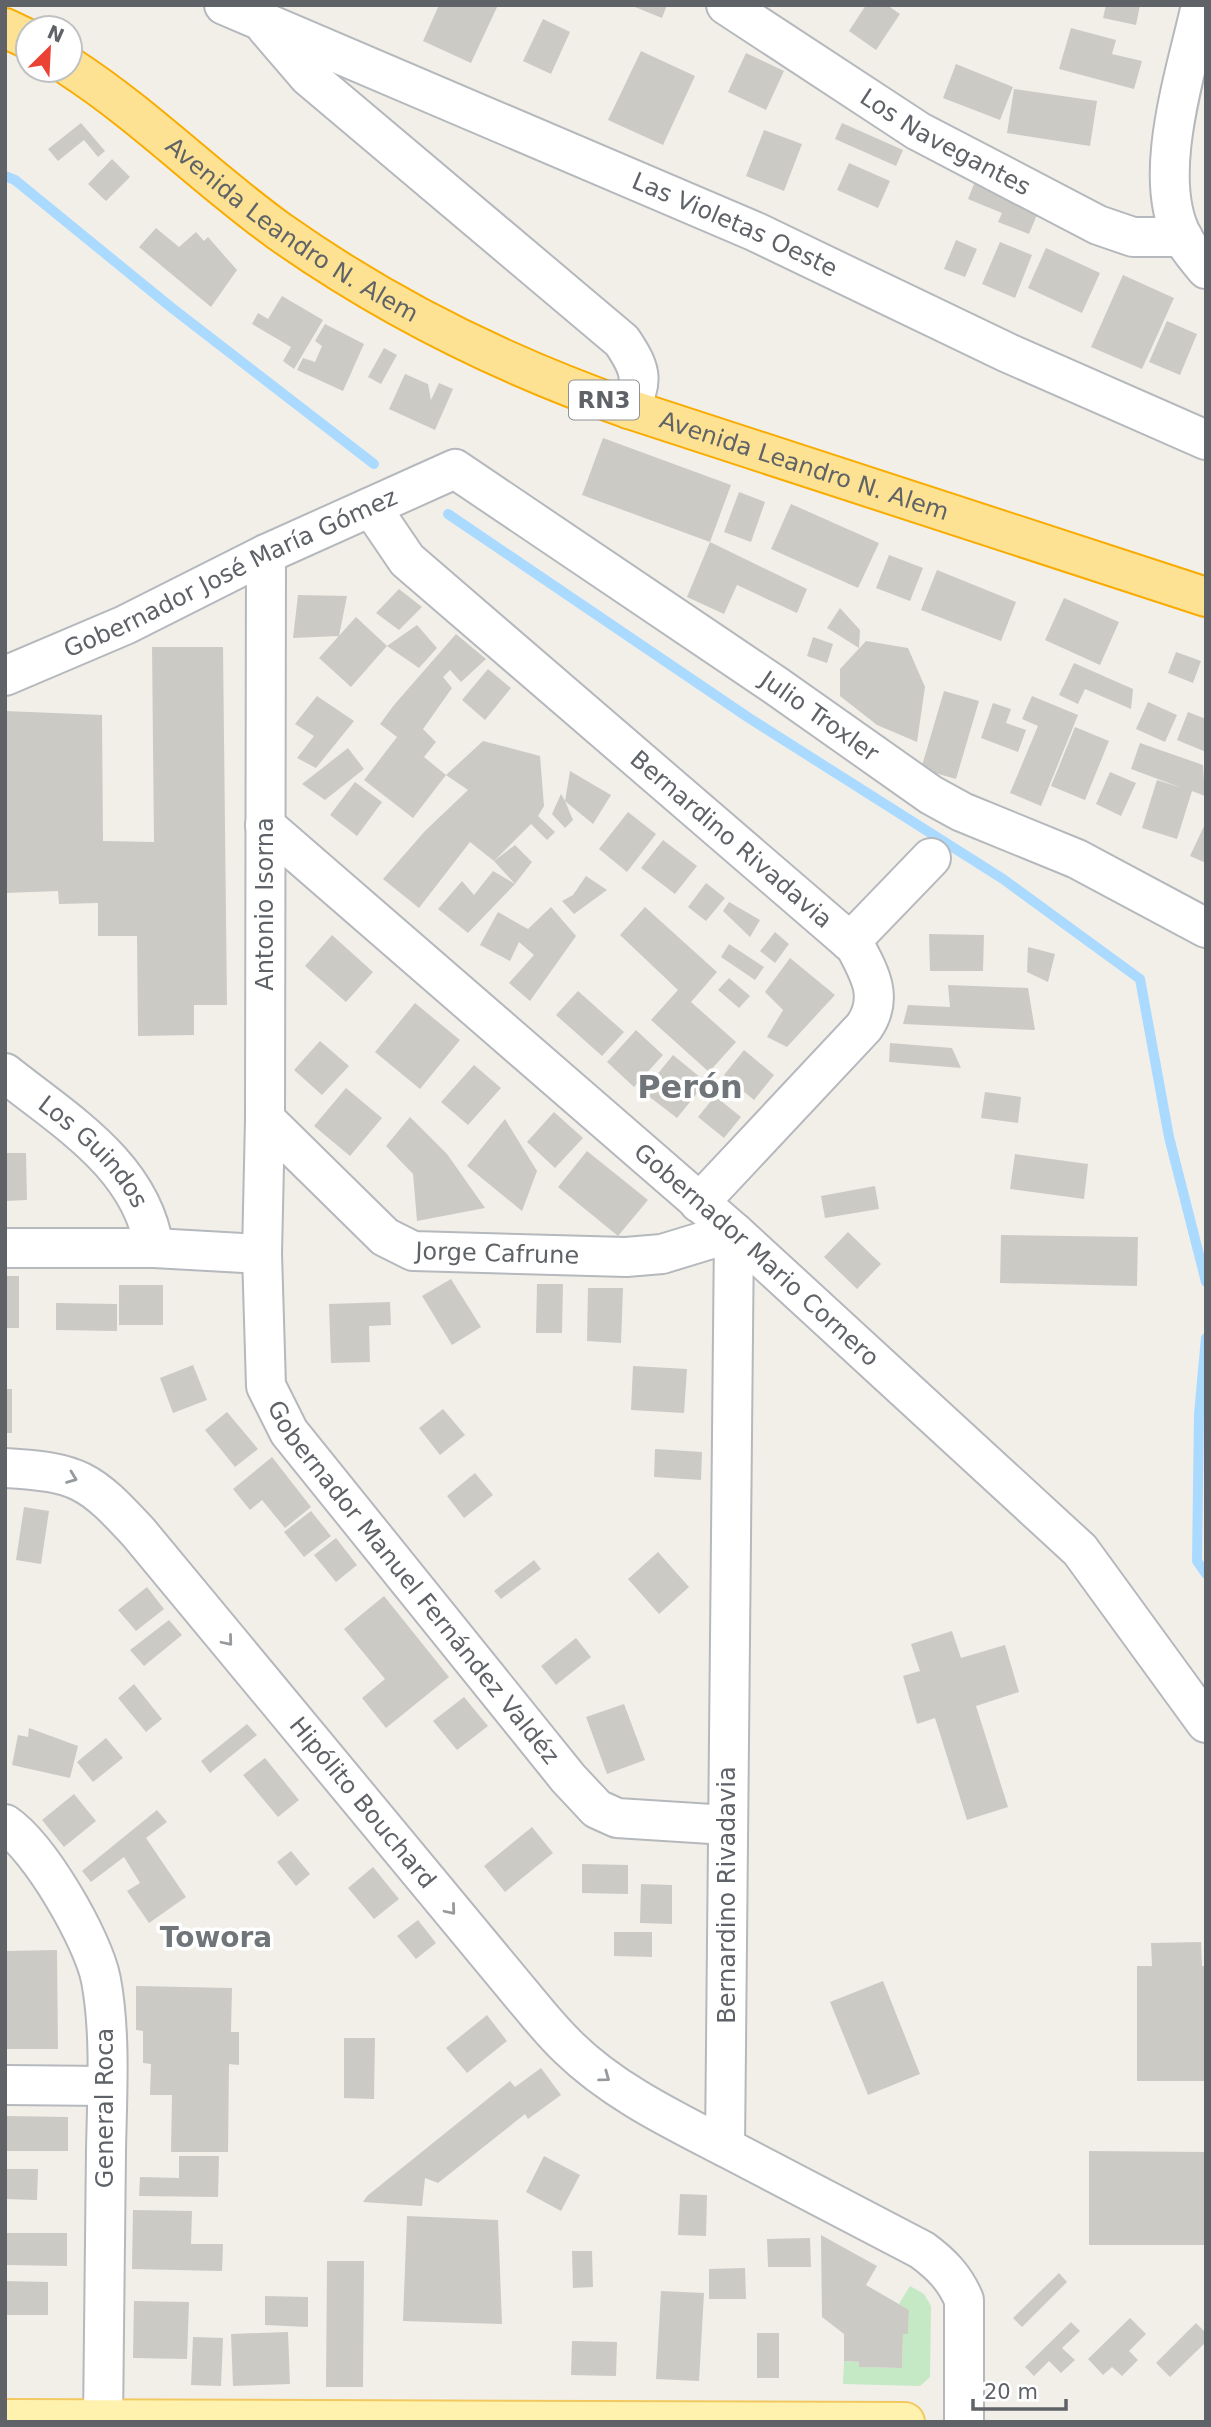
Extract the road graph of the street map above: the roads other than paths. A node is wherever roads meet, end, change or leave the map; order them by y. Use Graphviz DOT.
graph roads {
  1 [pos="224,5"];
  2 [pos="726,5"];
  3 [pos="1201,5"];
  4 [pos="260,20"];
  5 [pos="84,76"];
  6 [pos="1182,237"];
  7 [pos="1206,269"];
  8 [pos="629,409"];
  9 [pos="1206,440"];
  10 [pos="455,468"];
  11 [pos="371,507"];
  12 [pos="266,554"];
  13 [pos="1206,597"];
  14 [pos="5,676"];
  15 [pos="265,825"];
  16 [pos="931,858"];
  17 [pos="1206,928"];
  18 [pos="850,942"];
  19 [pos="5,1073"];
  20 [pos="265,1119"];
  21 [pos="699,1203"];
  22 [pos="734,1232"];
  23 [pos="5,1248"];
  24 [pos="154,1248"];
  25 [pos="262,1254"];
  26 [pos="5,1468"];
  27 [pos="1206,1723"];
  28 [pos="5,1824"];
  29 [pos="727,1825"];
  30 [pos="5,2085"];
  31 [pos="107,2086"];
  32 [pos="725,2147"];
  33 [pos="5,2419"];
  34 [pos="103,2421"];
  35 [pos="534,2421"];
  36 [pos="905,2422"];
  37 [pos="964,2422"];
  1 -- 4 [label="street, Las Violetas Oeste"];
  2 -- 6 [label="street, Los Navegantes"];
  3 -- 6 [label="street"];
  4 -- 8 [label="street"];
  4 -- 9 [label="street, Las Violetas Oeste"];
  5 -- 8 [label="highway, Avenida Leandro N. Alem / RN3"];
  6 -- 7 [label="street"];
  8 -- 13 [label="highway, Avenida Leandro N. Alem / RN3"];
  10 -- 11 [label="street, Gobernador José María Gómez"];
  10 -- 17 [label="street, Julio Troxler"];
  11 -- 12 [label="street, Gobernador José María Gómez"];
  11 -- 18 [label="street, Bernardino Rivadavia"];
  12 -- 14 [label="street, Gobernador José María Gómez"];
  12 -- 15 [label="street, Antonio Isorna"];
  15 -- 20 [label="street, Antonio Isorna"];
  15 -- 21 [label="street, Gobernador Mario Cornero"];
  16 -- 18 [label="street"];
  18 -- 21 [label="street, Bernardino Rivadavia"];
  19 -- 24 [label="street, Los Guindos"];
  20 -- 22 [label="street, Jorge Cafrune"];
  20 -- 25 [label="street, Antonio Isorna"];
  21 -- 22 [label="street, Gobernador Mario Cornero"];
  22 -- 27 [label="street, Gobernador Mario Cornero"];
  22 -- 29 [label="street, Bernardino Rivadavia"];
  23 -- 24 [label="street"];
  24 -- 25 [label="street"];
  25 -- 29 [label="street, Gobernador Manuel Fernández Valdéz"];
  26 -- 32 [label="street, Hipólito Bouchard, one-way"];
  28 -- 31 [label="street, General Roca"];
  29 -- 32 [label="street, Bernardino Rivadavia"];
  30 -- 31 [label="street"];
  31 -- 34 [label="street, General Roca"];
  32 -- 37 [label="street"];
  33 -- 34 [label="main road"];
  34 -- 35 [label="main road"];
  35 -- 36 [label="main road"];
}
